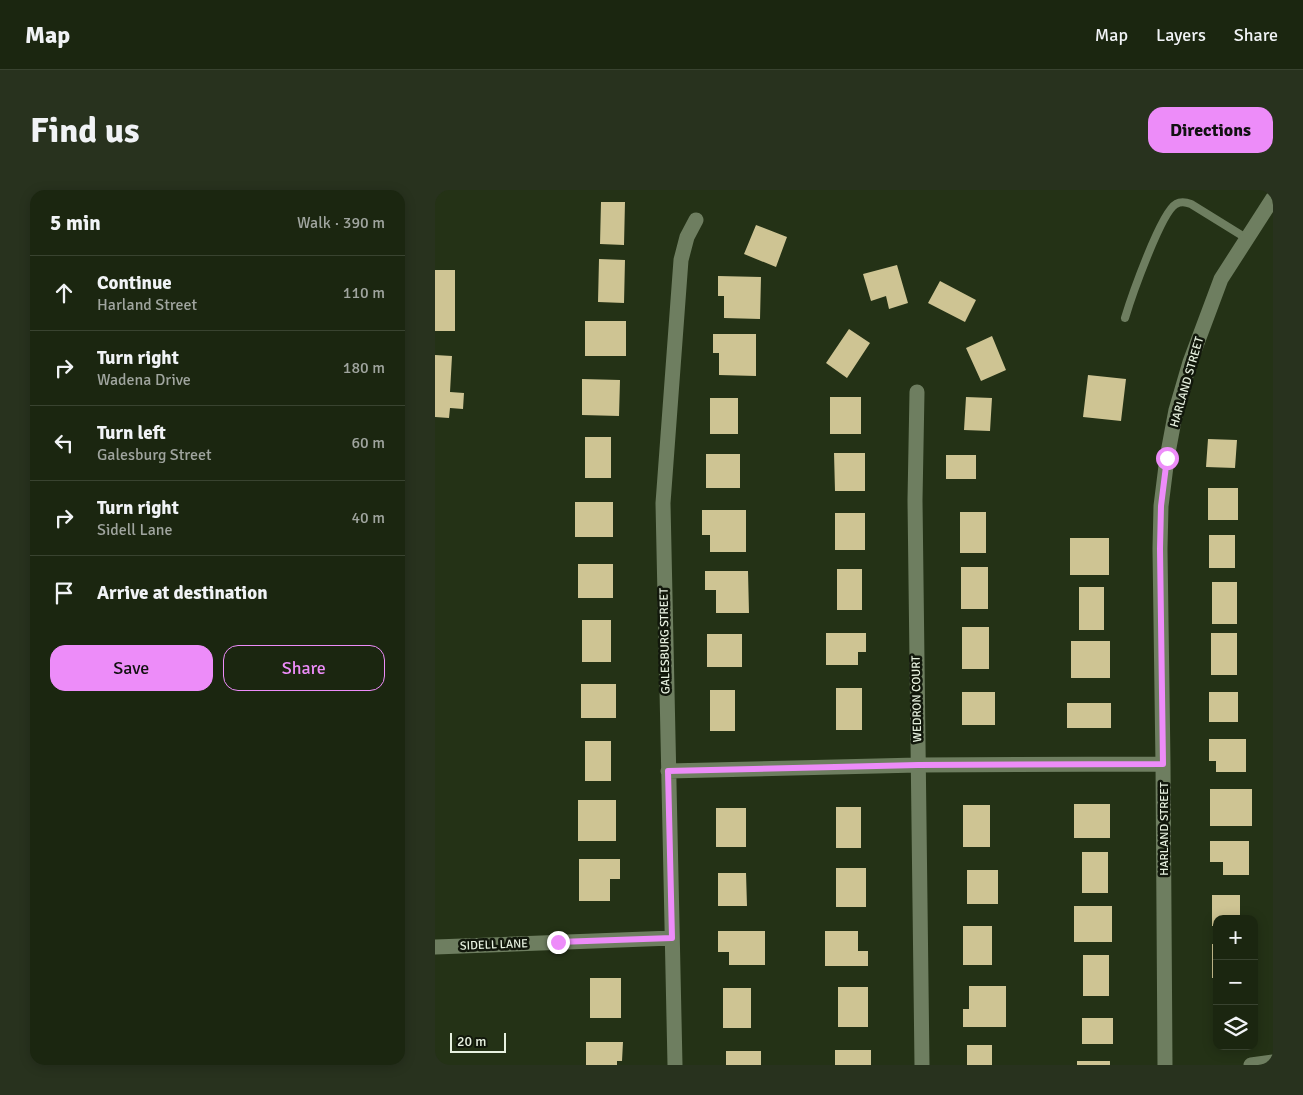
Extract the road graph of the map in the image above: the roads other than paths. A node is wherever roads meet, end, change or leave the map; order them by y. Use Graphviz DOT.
graph roads {
  1 [pos="1273,198"];
  2 [pos="696,220"];
  3 [pos="1246,238"];
  4 [pos="1125,318"];
  5 [pos="917,392"];
  6 [pos="1163,764"];
  7 [pos="918,765"];
  8 [pos="668,771"];
  9 [pos="672,938"];
  10 [pos="435,947"];
  11 [pos="1273,1062"];
  12 [pos="675,1065"];
  13 [pos="922,1065"];
  14 [pos="1165,1065"];
  15 [pos="1251,1065"];
  1 -- 3 [label="street, HARLAND STREET"];
  2 -- 8 [label="street, GALESBURG STREET"];
  3 -- 4 [label="lane"];
  3 -- 6 [label="street, HARLAND STREET"];
  5 -- 7 [label="street, WEDRON COURT"];
  6 -- 7 [label="street"];
  6 -- 14 [label="street, HARLAND STREET"];
  7 -- 8 [label="street"];
  7 -- 13 [label="street, WEDRON COURT"];
  8 -- 9 [label="street, GALESBURG STREET"];
  9 -- 10 [label="street, SIDELL LANE"];
  9 -- 12 [label="street, GALESBURG STREET"];
  11 -- 15 [label="street"];
}
